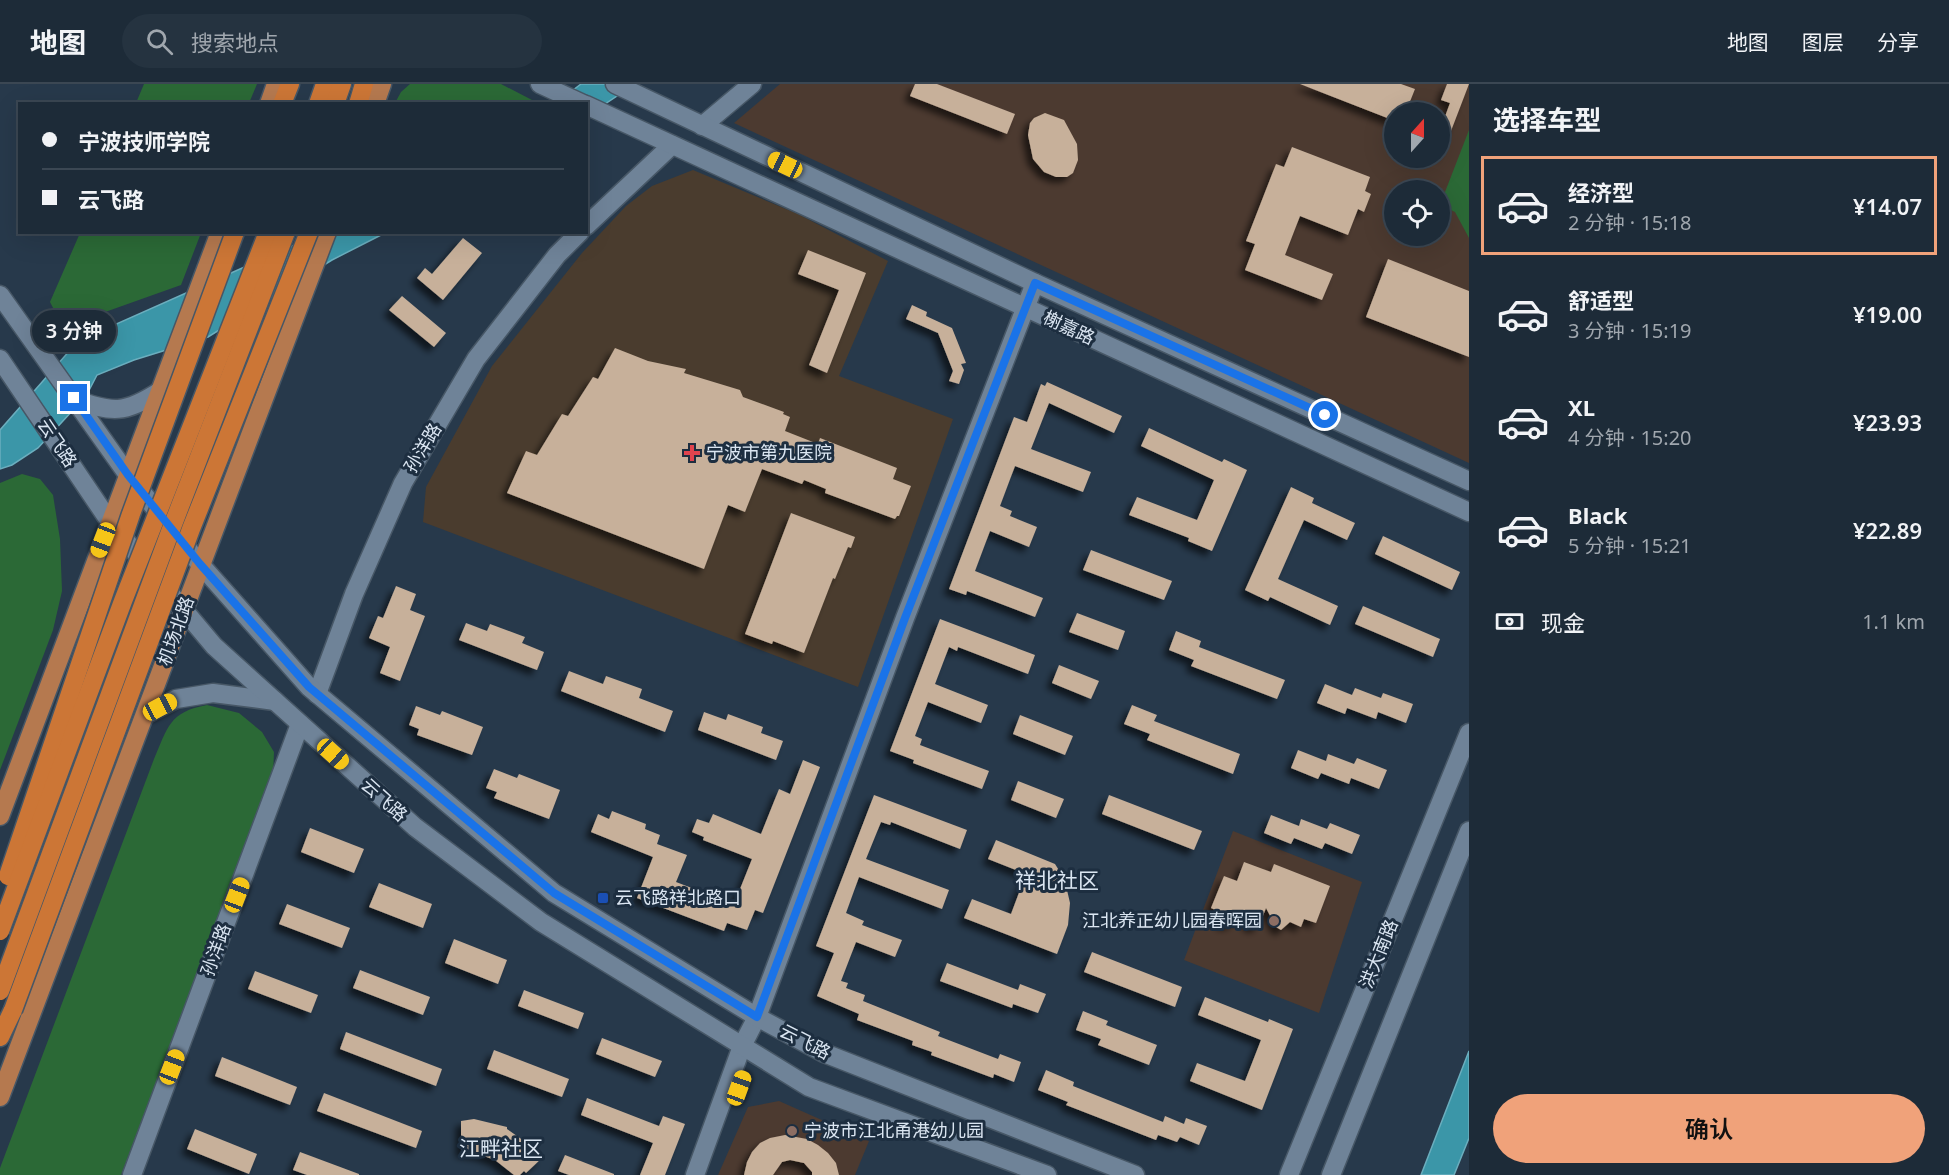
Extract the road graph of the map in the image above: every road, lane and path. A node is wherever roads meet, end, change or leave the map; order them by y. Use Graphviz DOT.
graph roads {
  1 [pos="276,84"];
  2 [pos="290,84"];
  3 [pos="325,84"];
  4 [pos="342,84"];
  5 [pos="364,84"];
  6 [pos="382,84"];
  7 [pos="541,84"];
  8 [pos="615,84"];
  9 [pos="752,84"];
  10 [pos="270,102"];
  11 [pos="283,102"];
  12 [pos="319,102"];
  13 [pos="336,102"];
  14 [pos="359,102"];
  15 [pos="376,102"];
  16 [pos="581,102"];
  17 [pos="588,105"];
  18 [pos="702,126"];
  19 [pos="672,145"];
  20 [pos="588,224"];
  21 [pos="219,234"];
  22 [pos="234,234"];
  23 [pos="267,234"];
  24 [pos="285,234"];
  25 [pos="308,234"];
  26 [pos="326,234"];
  27 [pos="578,234"];
  28 [pos="1035,283"];
  29 [pos="0,295"];
  30 [pos="1025,308"];
  31 [pos="0,359"];
  32 [pos="160,391"];
  33 [pos="74,399"];
  34 [pos="128,475"];
  35 [pos="1469,481"];
  36 [pos="1469,512"];
  37 [pos="110,522"];
  38 [pos="200,564"];
  39 [pos="184,611"];
  40 [pos="317,694"];
  41 [pos="275,701"];
  42 [pos="145,716"];
  43 [pos="300,724"];
  44 [pos="1469,734"];
  45 [pos="0,816"];
  46 [pos="1469,831"];
  47 [pos="0,899"];
  48 [pos="0,931"];
  49 [pos="0,991"];
  50 [pos="757,1017"];
  51 [pos="0,1038"];
  52 [pos="748,1050"];
  53 [pos="0,1097"];
  54 [pos="132,1175"];
  55 [pos="695,1175"];
  56 [pos="706,1175"];
  57 [pos="1047,1175"];
  58 [pos="1135,1175"];
  59 [pos="1289,1175"];
  60 [pos="1331,1175"];
  1 -- 10 [label="main road"];
  2 -- 11 [label="highway"];
  3 -- 12 [label="highway"];
  4 -- 13 [label="highway"];
  5 -- 14 [label="highway"];
  6 -- 15 [label="main road"];
  7 -- 16 [label="main road, 榭嘉路"];
  8 -- 18 [label="main road, 榭嘉路"];
  9 -- 18 [label="main road"];
  17 -- 19 [label="main road, 榭嘉路"];
  18 -- 28 [label="main road, 榭嘉路"];
  19 -- 20 [label="main road"];
  19 -- 30 [label="main road, 榭嘉路"];
  21 -- 32 [label="main road"];
  22 -- 47 [label="highway, bridge"];
  23 -- 48 [label="highway, bridge"];
  24 -- 49 [label="highway, bridge"];
  25 -- 51 [label="highway, bridge"];
  26 -- 38 [label="main road, 机场北路"];
  27 -- 40 [label="main road, 孙洋路"];
  28 -- 30 [label="main road"];
  28 -- 35 [label="main road, 榭嘉路"];
  29 -- 33 [label="main road, 云飞路"];
  30 -- 36 [label="main road, 榭嘉路"];
  30 -- 50 [label="main road"];
  31 -- 37 [label="main road, 云飞路"];
  32 -- 33 [label="main road"];
  32 -- 34 [label="main road"];
  33 -- 34 [label="main road, 云飞路"];
  34 -- 37 [label="main road"];
  34 -- 38 [label="main road, 云飞路"];
  37 -- 39 [label="main road, 云飞路"];
  37 -- 45 [label="main road"];
  38 -- 39 [label="main road, 机场北路"];
  38 -- 40 [label="main road, 云飞路"];
  39 -- 41 [label="main road, 云飞路"];
  39 -- 42 [label="main road, 机场北路"];
  40 -- 50 [label="main road, 云飞路"];
  41 -- 42 [label="main road"];
  41 -- 43 [label="main road, 云飞路"];
  42 -- 53 [label="main road, 机场北路"];
  43 -- 52 [label="main road, 云飞路"];
  43 -- 54 [label="main road, 孙洋路"];
  44 -- 59 [label="main road, 洪大南路"];
  46 -- 60 [label="main road, 洪大南路"];
  50 -- 52 [label="main road"];
  50 -- 58 [label="main road, 云飞路"];
  52 -- 55 [label="main road"];
  52 -- 56 [label="main road"];
  52 -- 57 [label="main road, 云飞路"];
}
